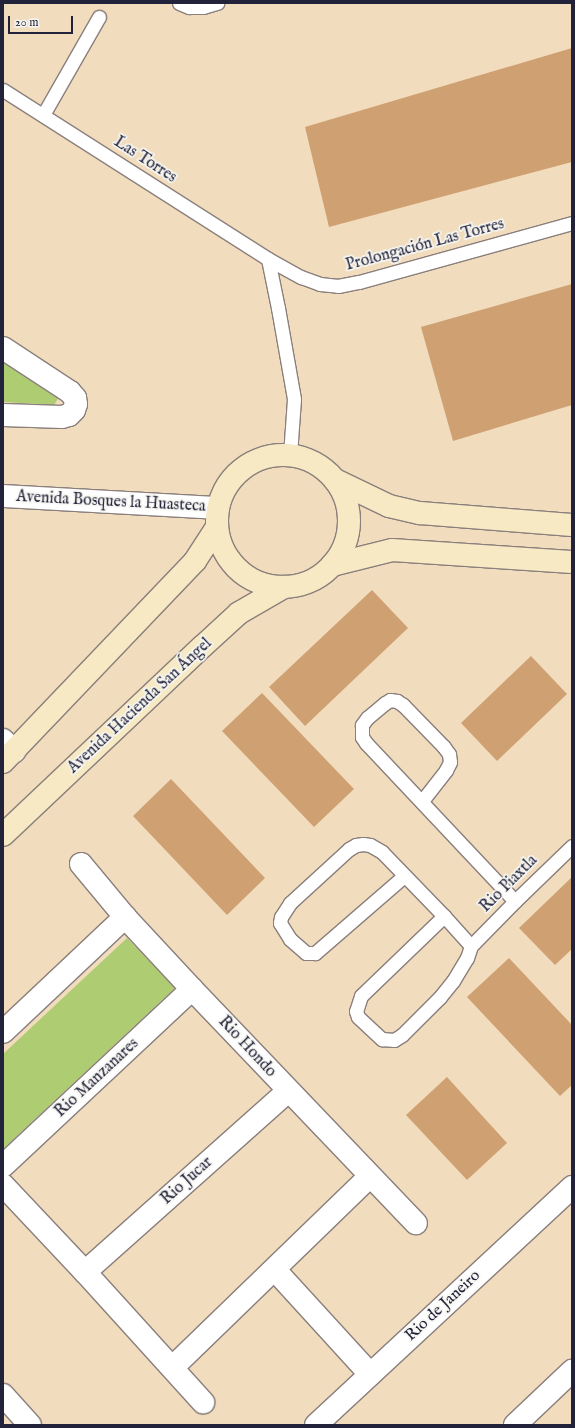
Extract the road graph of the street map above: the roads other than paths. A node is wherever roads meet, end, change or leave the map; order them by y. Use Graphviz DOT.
graph roads {
  1 [pos="179,3"];
  2 [pos="217,3"];
  3 [pos="99,17"];
  4 [pos="3,90"];
  5 [pos="44,114"];
  6 [pos="572,223"];
  7 [pos="268,259"];
  8 [pos="3,348"];
  9 [pos="3,415"];
  10 [pos="290,455"];
  11 [pos="335,480"];
  12 [pos="3,496"];
  13 [pos="217,517"];
  14 [pos="572,525"];
  15 [pos="572,562"];
  16 [pos="332,565"];
  17 [pos="284,587"];
  18 [pos="7,751"];
  19 [pos="422,802"];
  20 [pos="3,835"];
  21 [pos="572,846"];
  22 [pos="81,864"];
  23 [pos="404,876"];
  24 [pos="515,901"];
  25 [pos="444,916"];
  26 [pos="125,917"];
  27 [pos="471,946"];
  28 [pos="192,989"];
  29 [pos="3,1032"];
  30 [pos="288,1090"];
  31 [pos="3,1166"];
  32 [pos="370,1176"];
  33 [pos="3,1185"];
  34 [pos="572,1187"];
  35 [pos="416,1223"];
  36 [pos="275,1270"];
  37 [pos="86,1272"];
  38 [pos="173,1367"];
  39 [pos="572,1371"];
  40 [pos="370,1374"];
  41 [pos="3,1395"];
  42 [pos="203,1402"];
  43 [pos="30,1425"];
  44 [pos="316,1425"];
  45 [pos="515,1425"];
  1 -- 2 [label="lane"];
  3 -- 5 [label="lane"];
  4 -- 5 [label="lane, Las Torres"];
  5 -- 7 [label="lane, Las Torres"];
  6 -- 7 [label="lane, Prolongación Las Torres"];
  7 -- 10 [label="lane"];
  8 -- 9 [label="street"];
  10 -- 11 [label="street"];
  10 -- 13 [label="street"];
  11 -- 14 [label="street"];
  11 -- 16 [label="street"];
  12 -- 13 [label="street, Avenida Bosques la Huasteca"];
  13 -- 17 [label="street"];
  13 -- 18 [label="street"];
  15 -- 16 [label="street"];
  16 -- 17 [label="street"];
  17 -- 20 [label="street, Avenida Hacienda San Ángel"];
  19 -- 19 [label="lane"];
  19 -- 24 [label="lane"];
  21 -- 24 [label="lane, Rio Piaxtla"];
  22 -- 26 [label="street, Rio Hondo"];
  23 -- 23 [label="lane"];
  23 -- 25 [label="lane"];
  24 -- 27 [label="lane, Rio Piaxtla"];
  25 -- 27 [label="lane"];
  25 -- 27 [label="lane"];
  26 -- 28 [label="street, Rio Hondo"];
  26 -- 29 [label="street"];
  28 -- 30 [label="street, Rio Hondo"];
  28 -- 31 [label="street, Rio Manzanares"];
  30 -- 32 [label="street, Rio Hondo"];
  30 -- 37 [label="street, Rio Jucar"];
  32 -- 35 [label="street, Rio Hondo"];
  32 -- 36 [label="street"];
  33 -- 37 [label="street"];
  34 -- 40 [label="street, Rio de Janeiro"];
  36 -- 38 [label="street"];
  36 -- 40 [label="street"];
  37 -- 38 [label="street"];
  38 -- 42 [label="street"];
  39 -- 45 [label="street"];
  40 -- 44 [label="street, Rio de Janeiro"];
  41 -- 43 [label="street"];
}
